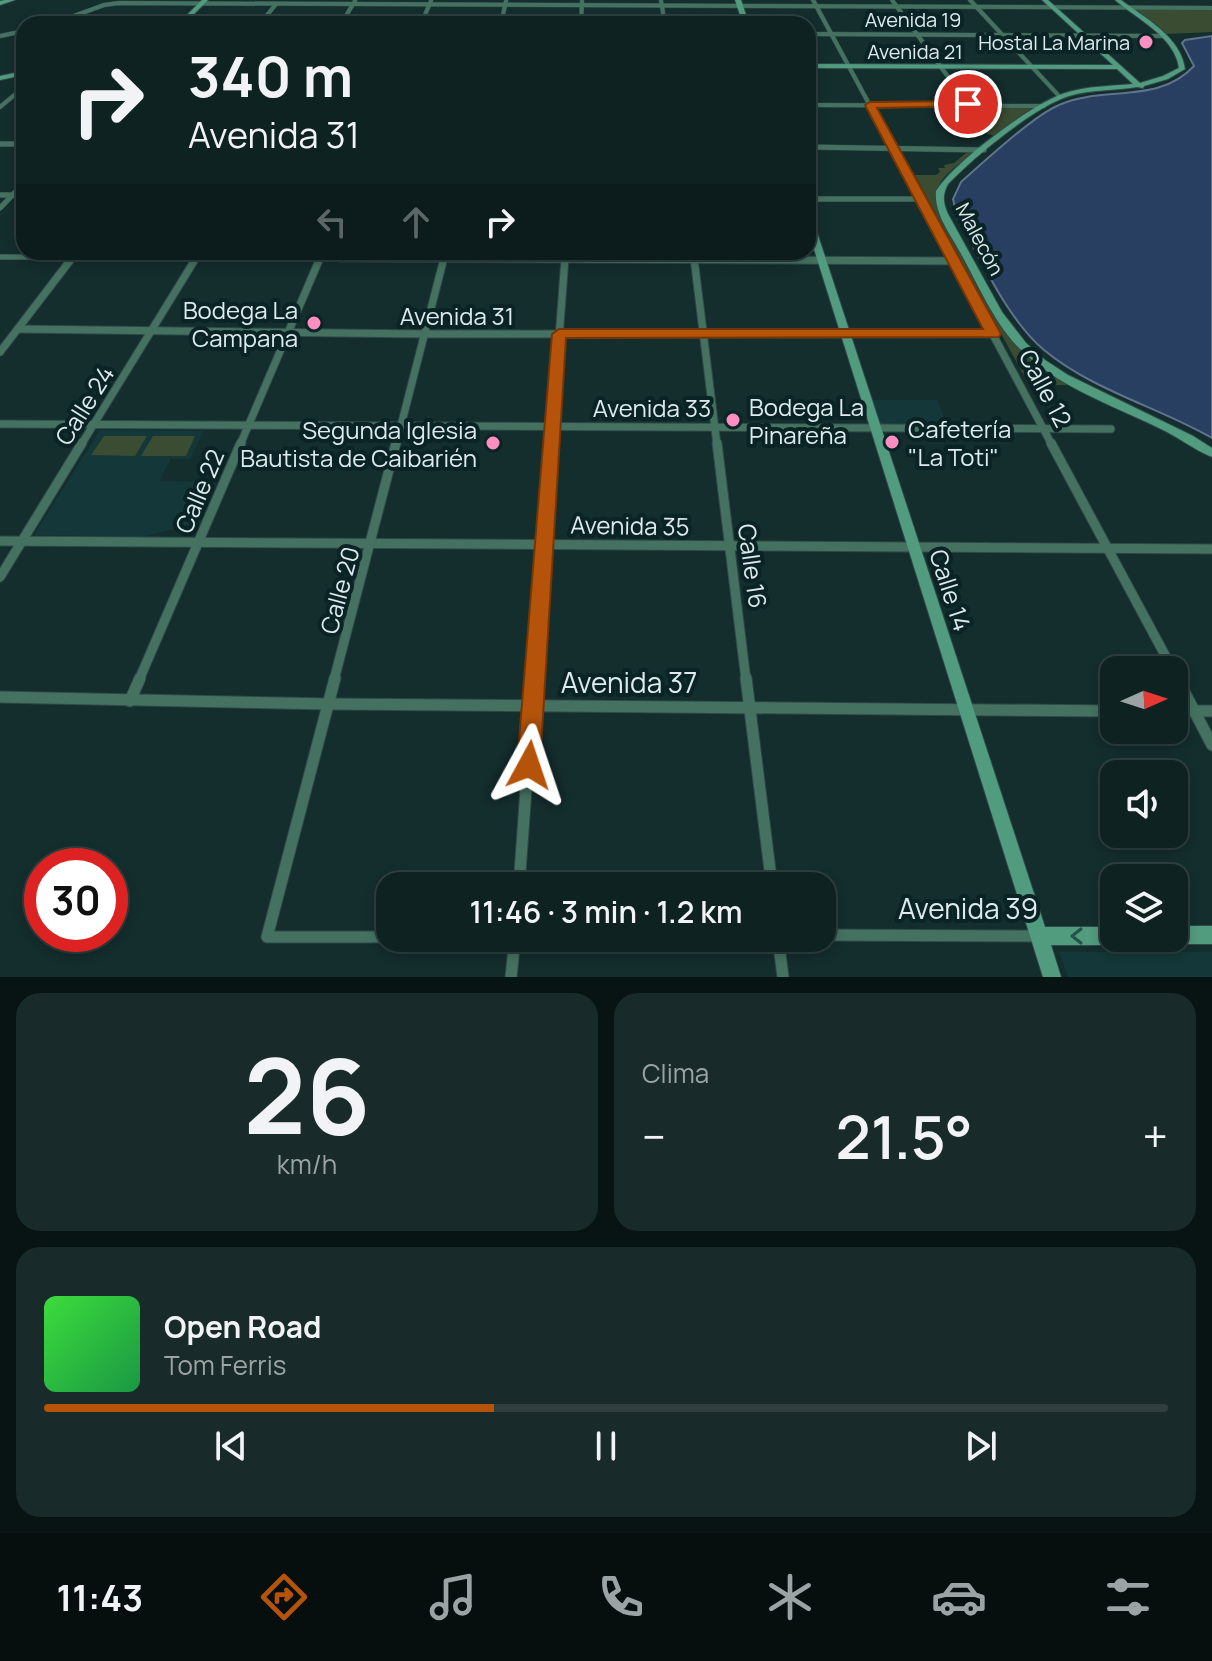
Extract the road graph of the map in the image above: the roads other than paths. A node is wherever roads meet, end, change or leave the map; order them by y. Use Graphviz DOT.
graph roads {
  1 [pos="12,0"];
  2 [pos="892,0"];
  3 [pos="970,0"];
  4 [pos="1045,0"];
  5 [pos="1118,0"];
  6 [pos="203,2"];
  7 [pos="278,2"];
  8 [pos="354,2"];
  9 [pos="430,2"];
  10 [pos="0,3"];
  11 [pos="506,3"];
  12 [pos="582,3"];
  13 [pos="662,3"];
  14 [pos="739,3"];
  15 [pos="815,3"];
  16 [pos="897,6"];
  17 [pos="977,7"];
  18 [pos="1053,7"];
  19 [pos="1127,8"];
  20 [pos="1212,8"];
  21 [pos="75,16"];
  22 [pos="816,34"];
  23 [pos="832,34"];
  24 [pos="918,35"];
  25 [pos="1003,35"];
  26 [pos="1084,36"];
  27 [pos="1163,37"];
  28 [pos="816,66"];
  29 [pos="849,66"];
  30 [pos="941,67"];
  31 [pos="1032,67"];
  32 [pos="1119,67"];
  33 [pos="1141,87"];
  34 [pos="16,94"];
  35 [pos="1060,97"];
  36 [pos="0,100"];
  37 [pos="8,100"];
  38 [pos="16,100"];
  39 [pos="968,104"];
  40 [pos="816,105"];
  41 [pos="870,105"];
  42 [pos="1044,106"];
  43 [pos="0,107"];
  44 [pos="977,116"];
  45 [pos="816,147"];
  46 [pos="893,147"];
  47 [pos="984,150"];
  48 [pos="16,191"];
  49 [pos="0,195"];
  50 [pos="12,195"];
  51 [pos="16,195"];
  52 [pos="816,199"];
  53 [pos="922,199"];
  54 [pos="0,208"];
  55 [pos="816,242"];
  56 [pos="70,260"];
  57 [pos="195,260"];
  58 [pos="320,260"];
  59 [pos="444,260"];
  60 [pos="565,260"];
  61 [pos="694,260"];
  62 [pos="796,260"];
  63 [pos="822,261"];
  64 [pos="954,261"];
  65 [pos="18,329"];
  66 [pos="153,330"];
  67 [pos="289,332"];
  68 [pos="425,334"];
  69 [pos="559,334"];
  70 [pos="993,334"];
  71 [pos="703,335"];
  72 [pos="846,335"];
  73 [pos="0,352"];
  74 [pos="0,424"];
  75 [pos="95,425"];
  76 [pos="249,425"];
  77 [pos="402,426"];
  78 [pos="553,427"];
  79 [pos="713,427"];
  80 [pos="876,428"];
  81 [pos="1045,429"];
  82 [pos="1111,429"];
  83 [pos="1212,453"];
  84 [pos="0,541"];
  85 [pos="23,541"];
  86 [pos="198,544"];
  87 [pos="372,544"];
  88 [pos="545,544"];
  89 [pos="728,546"];
  90 [pos="914,548"];
  91 [pos="1110,549"];
  92 [pos="1212,549"];
  93 [pos="0,577"];
  94 [pos="1165,656"];
  95 [pos="0,697"];
  96 [pos="1188,700"];
  97 [pos="130,701"];
  98 [pos="330,704"];
  99 [pos="534,705"];
  100 [pos="750,706"];
  101 [pos="967,711"];
  102 [pos="1100,711"];
  103 [pos="1188,711"];
  104 [pos="1194,711"];
  105 [pos="1212,711"];
  106 [pos="1212,745"];
  107 [pos="520,872"];
  108 [pos="770,872"];
  109 [pos="836,935"];
  110 [pos="1188,935"];
  111 [pos="1212,935"];
  112 [pos="1039,936"];
  113 [pos="1100,936"];
  114 [pos="376,937"];
  115 [pos="514,952"];
  116 [pos="780,952"];
  117 [pos="511,977"];
  118 [pos="783,977"];
  119 [pos="1052,977"];
  1 -- 10 [label="main road"];
  2 -- 16 [label="street"];
  3 -- 17 [label="street"];
  4 -- 18 [label="main road"];
  5 -- 19 [label="main road"];
  6 -- 7 [label="street"];
  6 -- 21 [label="street"];
  7 -- 8 [label="street"];
  8 -- 9 [label="street"];
  9 -- 11 [label="street"];
  11 -- 12 [label="street"];
  12 -- 13 [label="street"];
  13 -- 14 [label="street"];
  14 -- 15 [label="street"];
  15 -- 16 [label="street"];
  15 -- 23 [label="street, Calle 12"];
  16 -- 17 [label="street"];
  16 -- 24 [label="street"];
  17 -- 18 [label="street"];
  17 -- 25 [label="street"];
  18 -- 19 [label="street"];
  18 -- 26 [label="main road"];
  19 -- 20 [label="street"];
  19 -- 27 [label="main road"];
  22 -- 23 [label="street, Avenida 19"];
  23 -- 24 [label="street, Avenida 19"];
  23 -- 29 [label="street, Calle 12"];
  24 -- 25 [label="street, Avenida 19"];
  24 -- 30 [label="street"];
  25 -- 26 [label="street, Avenida 19"];
  25 -- 31 [label="street"];
  26 -- 27 [label="street, Avenida 19"];
  26 -- 32 [label="main road"];
  27 -- 33 [label="main road, Malecón"];
  28 -- 29 [label="main road, Avenida 21"];
  29 -- 30 [label="main road, Avenida 21"];
  29 -- 41 [label="street, Calle 12"];
  30 -- 31 [label="main road, Avenida 21"];
  30 -- 39 [label="street"];
  31 -- 32 [label="main road, Avenida 21"];
  31 -- 35 [label="street"];
  32 -- 33 [label="main road"];
  33 -- 35 [label="main road, Malecón"];
  34 -- 37 [label="street"];
  35 -- 42 [label="main road, Malecón"];
  36 -- 37 [label="street"];
  37 -- 38 [label="street"];
  37 -- 43 [label="street"];
  39 -- 41 [label="street"];
  39 -- 42 [label="street"];
  39 -- 44 [label="street"];
  40 -- 41 [label="street"];
  41 -- 46 [label="street, Calle 12"];
  42 -- 47 [label="main road, Malecón"];
  45 -- 46 [label="street"];
  46 -- 47 [label="street"];
  46 -- 53 [label="street, Calle 12"];
  47 -- 83 [label="main road, Malecón"];
  48 -- 50 [label="street"];
  49 -- 50 [label="street"];
  50 -- 51 [label="street"];
  50 -- 54 [label="street"];
  52 -- 53 [label="street"];
  53 -- 64 [label="street, Calle 12"];
  55 -- 63 [label="main road, Calle 14"];
  56 -- 65 [label="street"];
  57 -- 66 [label="street, Calle 24"];
  58 -- 67 [label="street, Calle 22"];
  59 -- 68 [label="street, Calle 20"];
  60 -- 69 [label="street"];
  61 -- 71 [label="street, Calle 16"];
  62 -- 63 [label="street"];
  63 -- 64 [label="street"];
  63 -- 72 [label="main road, Calle 14"];
  64 -- 70 [label="street, Calle 12"];
  65 -- 66 [label="street, Avenida 31"];
  65 -- 73 [label="street"];
  66 -- 67 [label="street, Avenida 31"];
  66 -- 75 [label="street, Calle 24"];
  67 -- 68 [label="street, Avenida 31"];
  67 -- 76 [label="street, Calle 22"];
  68 -- 69 [label="street, Avenida 31"];
  68 -- 77 [label="street, Calle 20"];
  69 -- 71 [label="street, Avenida 31"];
  69 -- 78 [label="street"];
  70 -- 72 [label="street, Avenida 31"];
  70 -- 81 [label="street, Calle 12"];
  71 -- 72 [label="street, Avenida 31"];
  71 -- 79 [label="street, Calle 16"];
  72 -- 80 [label="main road, Calle 14"];
  74 -- 75 [label="street, Avenida 33"];
  75 -- 76 [label="street, Avenida 33"];
  75 -- 85 [label="street, Calle 24"];
  76 -- 77 [label="street, Avenida 33"];
  76 -- 86 [label="street, Calle 22"];
  77 -- 78 [label="street, Avenida 33"];
  77 -- 87 [label="street, Calle 20"];
  78 -- 79 [label="street, Avenida 33"];
  78 -- 88 [label="street"];
  79 -- 80 [label="street, Avenida 33"];
  79 -- 89 [label="street, Calle 16"];
  80 -- 81 [label="street, Avenida 33"];
  80 -- 90 [label="main road, Calle 14"];
  81 -- 82 [label="street, Avenida 33"];
  81 -- 91 [label="street, Calle 12"];
  84 -- 85 [label="street, Avenida 35"];
  85 -- 86 [label="street, Avenida 35"];
  85 -- 93 [label="street, Calle 24"];
  86 -- 87 [label="street, Avenida 35"];
  86 -- 97 [label="street, Calle 22"];
  87 -- 88 [label="street, Avenida 35"];
  87 -- 98 [label="street, Calle 20"];
  88 -- 89 [label="street, Avenida 35"];
  88 -- 99 [label="street"];
  89 -- 90 [label="street, Avenida 35"];
  89 -- 100 [label="street, Calle 16"];
  90 -- 91 [label="street, Avenida 35"];
  90 -- 101 [label="main road, Calle 14"];
  91 -- 92 [label="street, Avenida 35"];
  91 -- 94 [label="street, Calle 12"];
  95 -- 97 [label="street, Avenida 37"];
  96 -- 104 [label="street, Calle 12"];
  97 -- 98 [label="street, Avenida 37"];
  98 -- 99 [label="street, Avenida 37"];
  98 -- 114 [label="street, Calle 20"];
  99 -- 100 [label="street, Avenida 37"];
  99 -- 107 [label="street"];
  100 -- 101 [label="street, Avenida 37"];
  100 -- 108 [label="street, Calle 16"];
  101 -- 102 [label="street, Avenida 37"];
  101 -- 112 [label="main road, Calle 14"];
  103 -- 104 [label="street"];
  104 -- 105 [label="street"];
  104 -- 106 [label="street, Calle 12"];
  109 -- 112 [label="street, Avenida 39"];
  110 -- 111 [label="main road"];
  113 -- 112 [label="main road, Avenida 39, one-way"];
  112 -- 119 [label="main road, Calle 14"];
  115 -- 117 [label="street"];
  116 -- 118 [label="street"];
}
